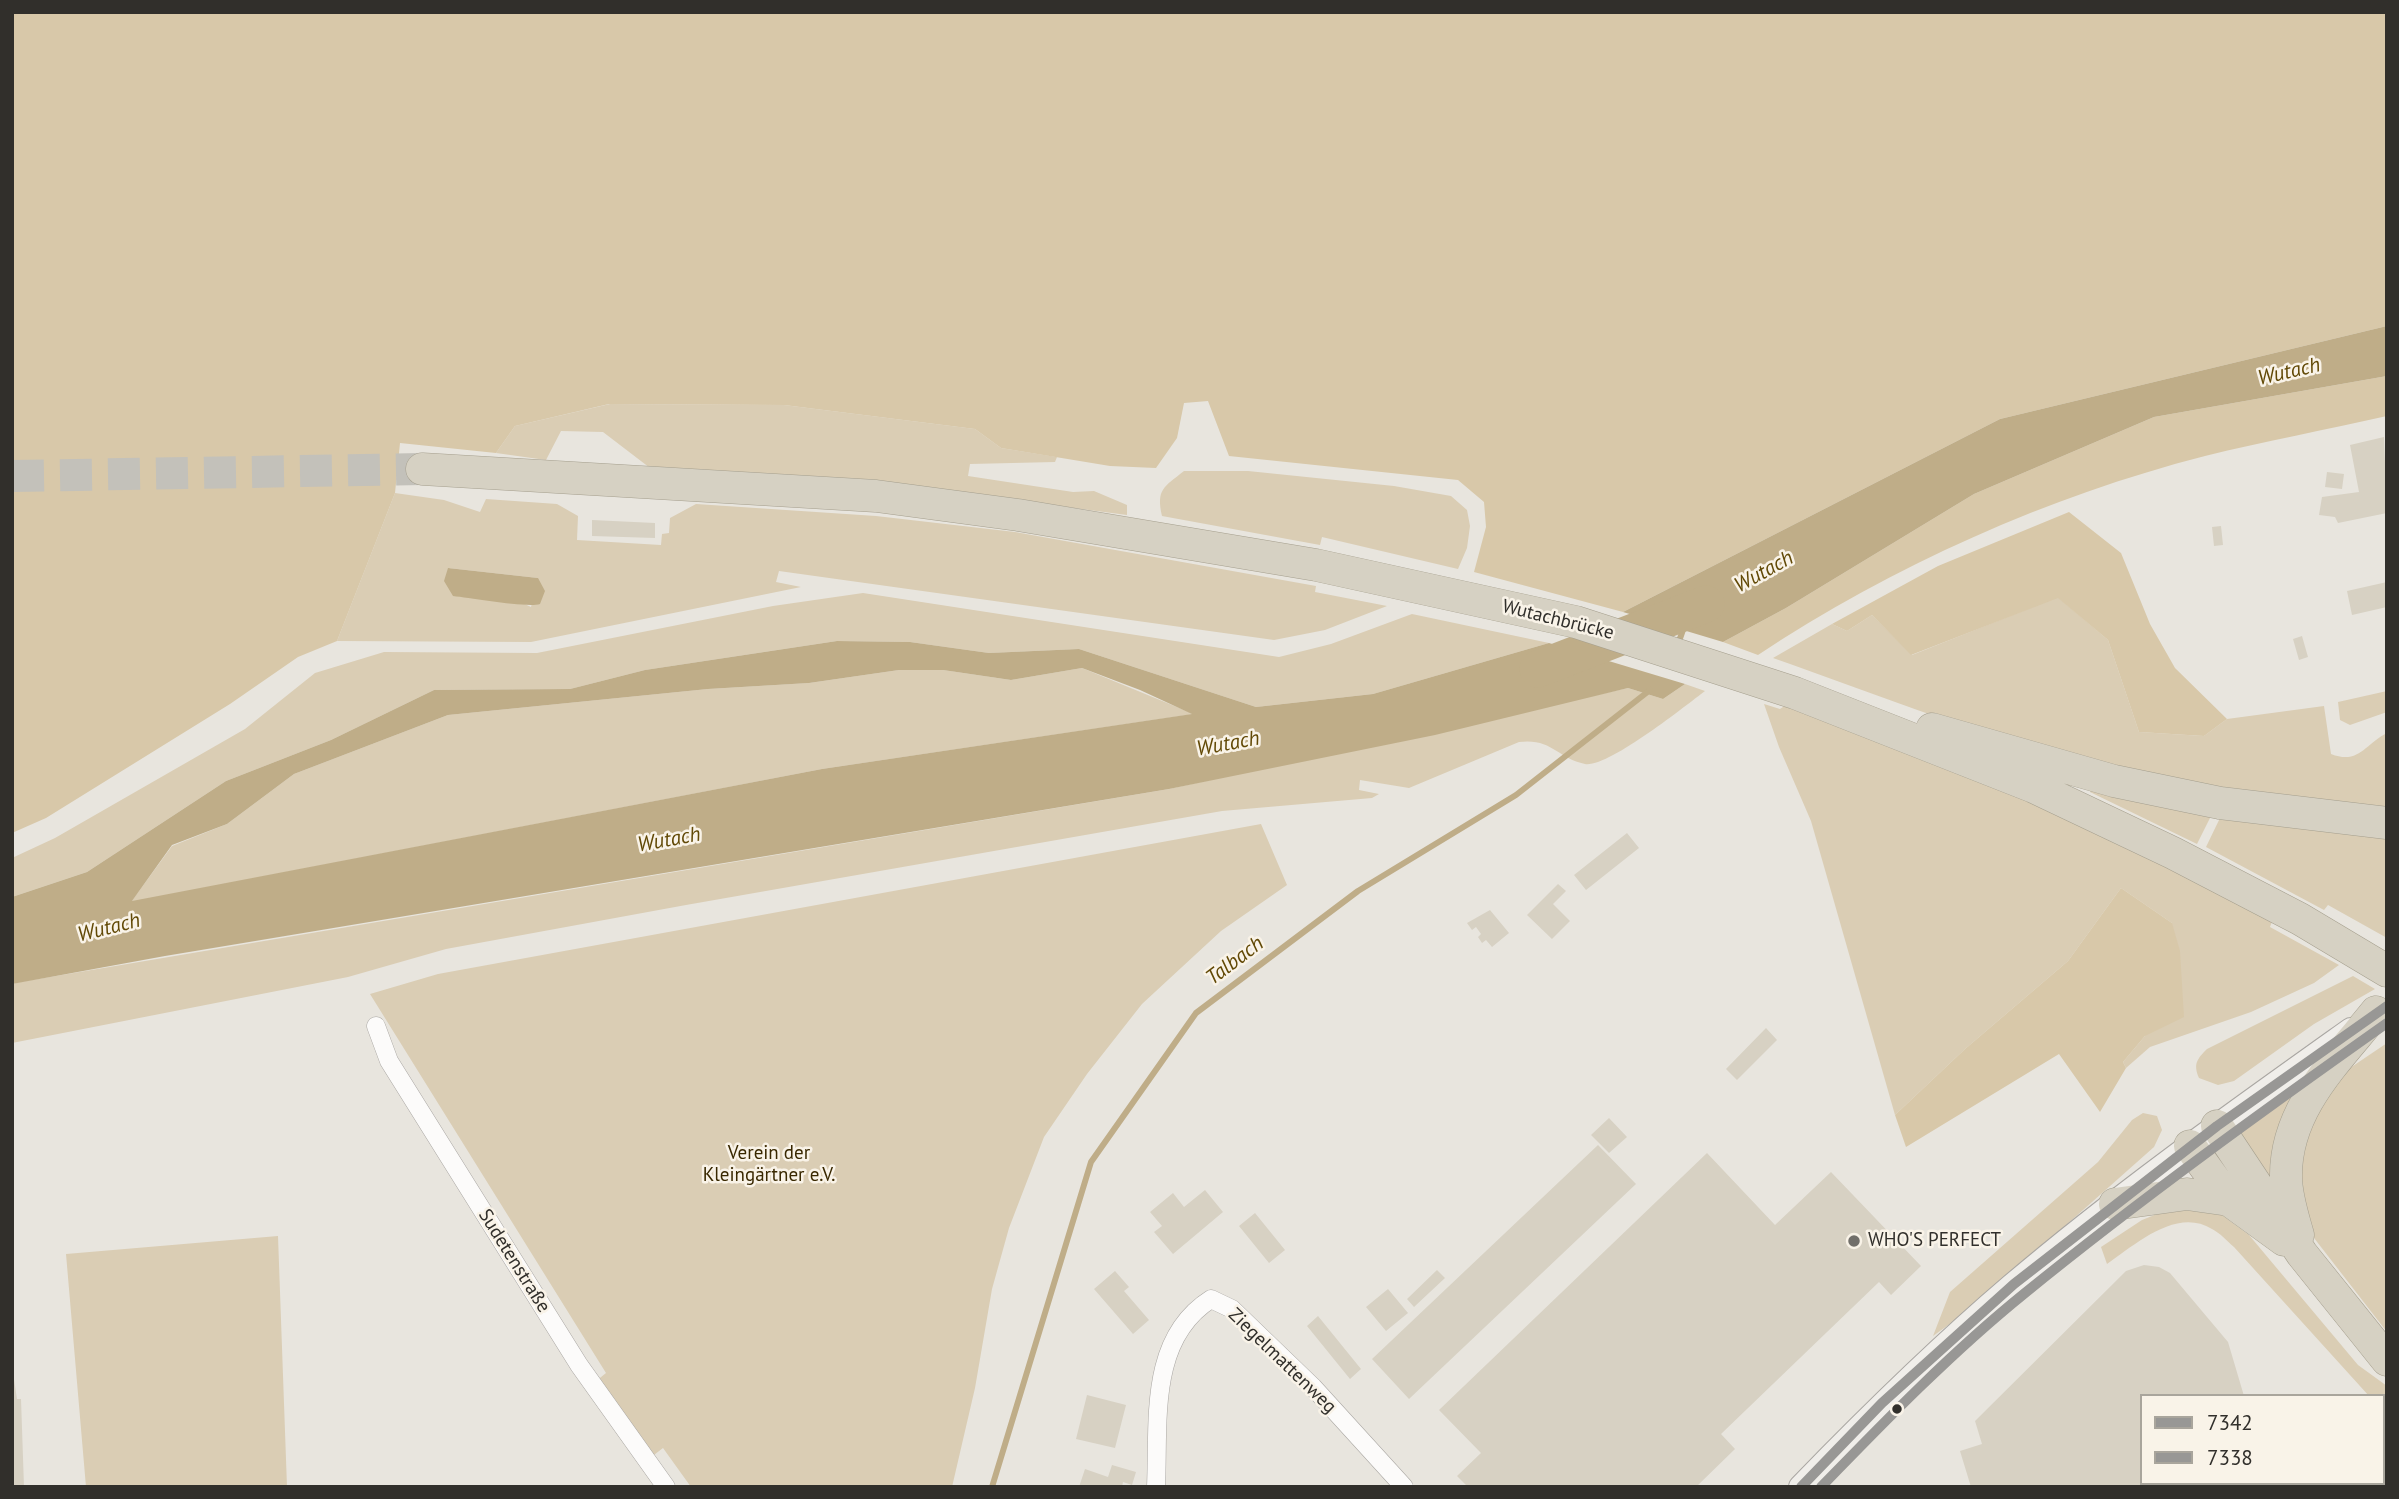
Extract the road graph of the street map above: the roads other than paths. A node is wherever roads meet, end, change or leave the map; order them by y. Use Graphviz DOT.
graph roads {
  1 [pos="422,469"];
  2 [pos="1838,710"];
  3 [pos="2387,823"];
  4 [pos="2387,971"];
  5 [pos="2381,1009"];
  6 [pos="376,1026"];
  7 [pos="2217,1126"];
  8 [pos="2190,1146"];
  9 [pos="2229,1200"];
  10 [pos="2115,1204"];
  11 [pos="2302,1254"];
  12 [pos="2387,1360"];
  13 [pos="666,1487"];
  14 [pos="1156,1487"];
  15 [pos="1404,1487"];
  16 [pos="1801,1487"];
  1 -- 2 [label="highway, Wutachbrücke"];
  2 -- 3 [label="highway"];
  2 -- 4 [label="highway"];
  5 -- 7 [label="main road"];
  5 -- 11 [label="highway"];
  6 -- 13 [label="street, Sudetenstraße"];
  7 -- 8 [label="main road"];
  7 -- 11 [label="highway"];
  8 -- 9 [label="highway"];
  8 -- 10 [label="main road"];
  9 -- 10 [label="highway"];
  9 -- 11 [label="highway"];
  10 -- 16 [label="main road"];
  11 -- 12 [label="highway"];
  14 -- 15 [label="street, Ziegelmattenweg"];
}
